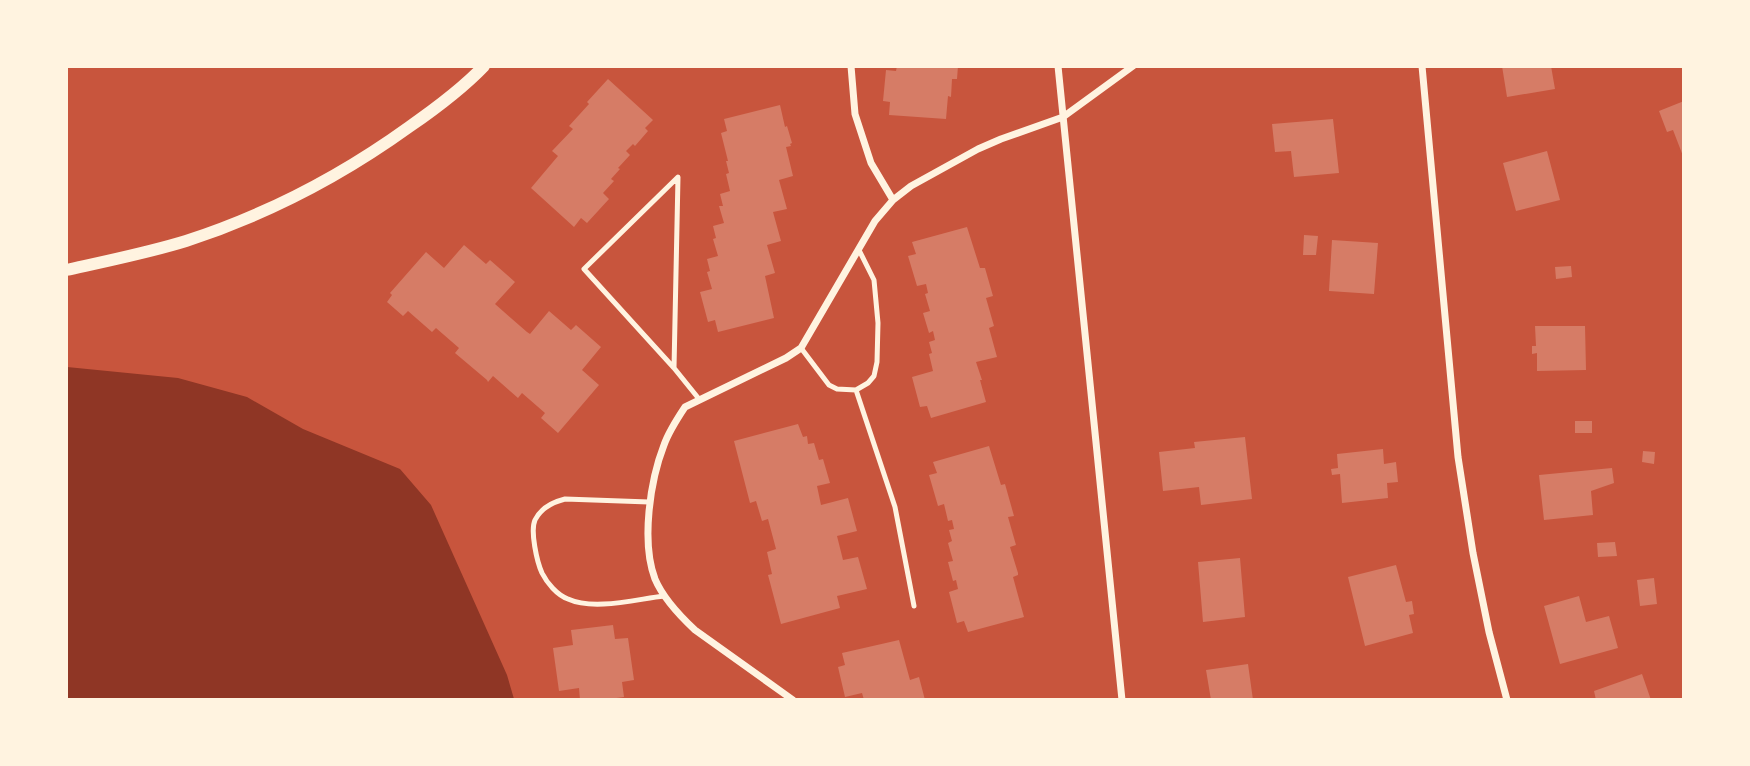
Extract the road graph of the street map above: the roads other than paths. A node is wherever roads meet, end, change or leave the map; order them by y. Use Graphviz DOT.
graph roads {
  1 [pos="484,66"];
  2 [pos="850,66"];
  3 [pos="1058,66"];
  4 [pos="1133,66"];
  5 [pos="1422,66"];
  6 [pos="1063,117"];
  7 [pos="893,200"];
  8 [pos="859,250"];
  9 [pos="66,270"];
  10 [pos="802,348"];
  11 [pos="674,368"];
  12 [pos="856,390"];
  13 [pos="699,399"];
  14 [pos="649,502"];
  15 [pos="664,596"];
  16 [pos="914,606"];
  17 [pos="793,699"];
  18 [pos="1122,699"];
  19 [pos="1507,699"];
  1 -- 9 [label="street"];
  2 -- 7 [label="street"];
  3 -- 6 [label="street"];
  4 -- 6 [label="street"];
  5 -- 19 [label="street"];
  6 -- 7 [label="street"];
  6 -- 18 [label="street"];
  7 -- 8 [label="street"];
  8 -- 10 [label="street"];
  8 -- 12 [label="lane"];
  10 -- 12 [label="lane"];
  10 -- 13 [label="street"];
  11 -- 11 [label="lane"];
  11 -- 13 [label="lane"];
  12 -- 16 [label="lane"];
  13 -- 14 [label="street"];
  14 -- 15 [label="street"];
  14 -- 15 [label="lane"];
  15 -- 17 [label="street"];
}
